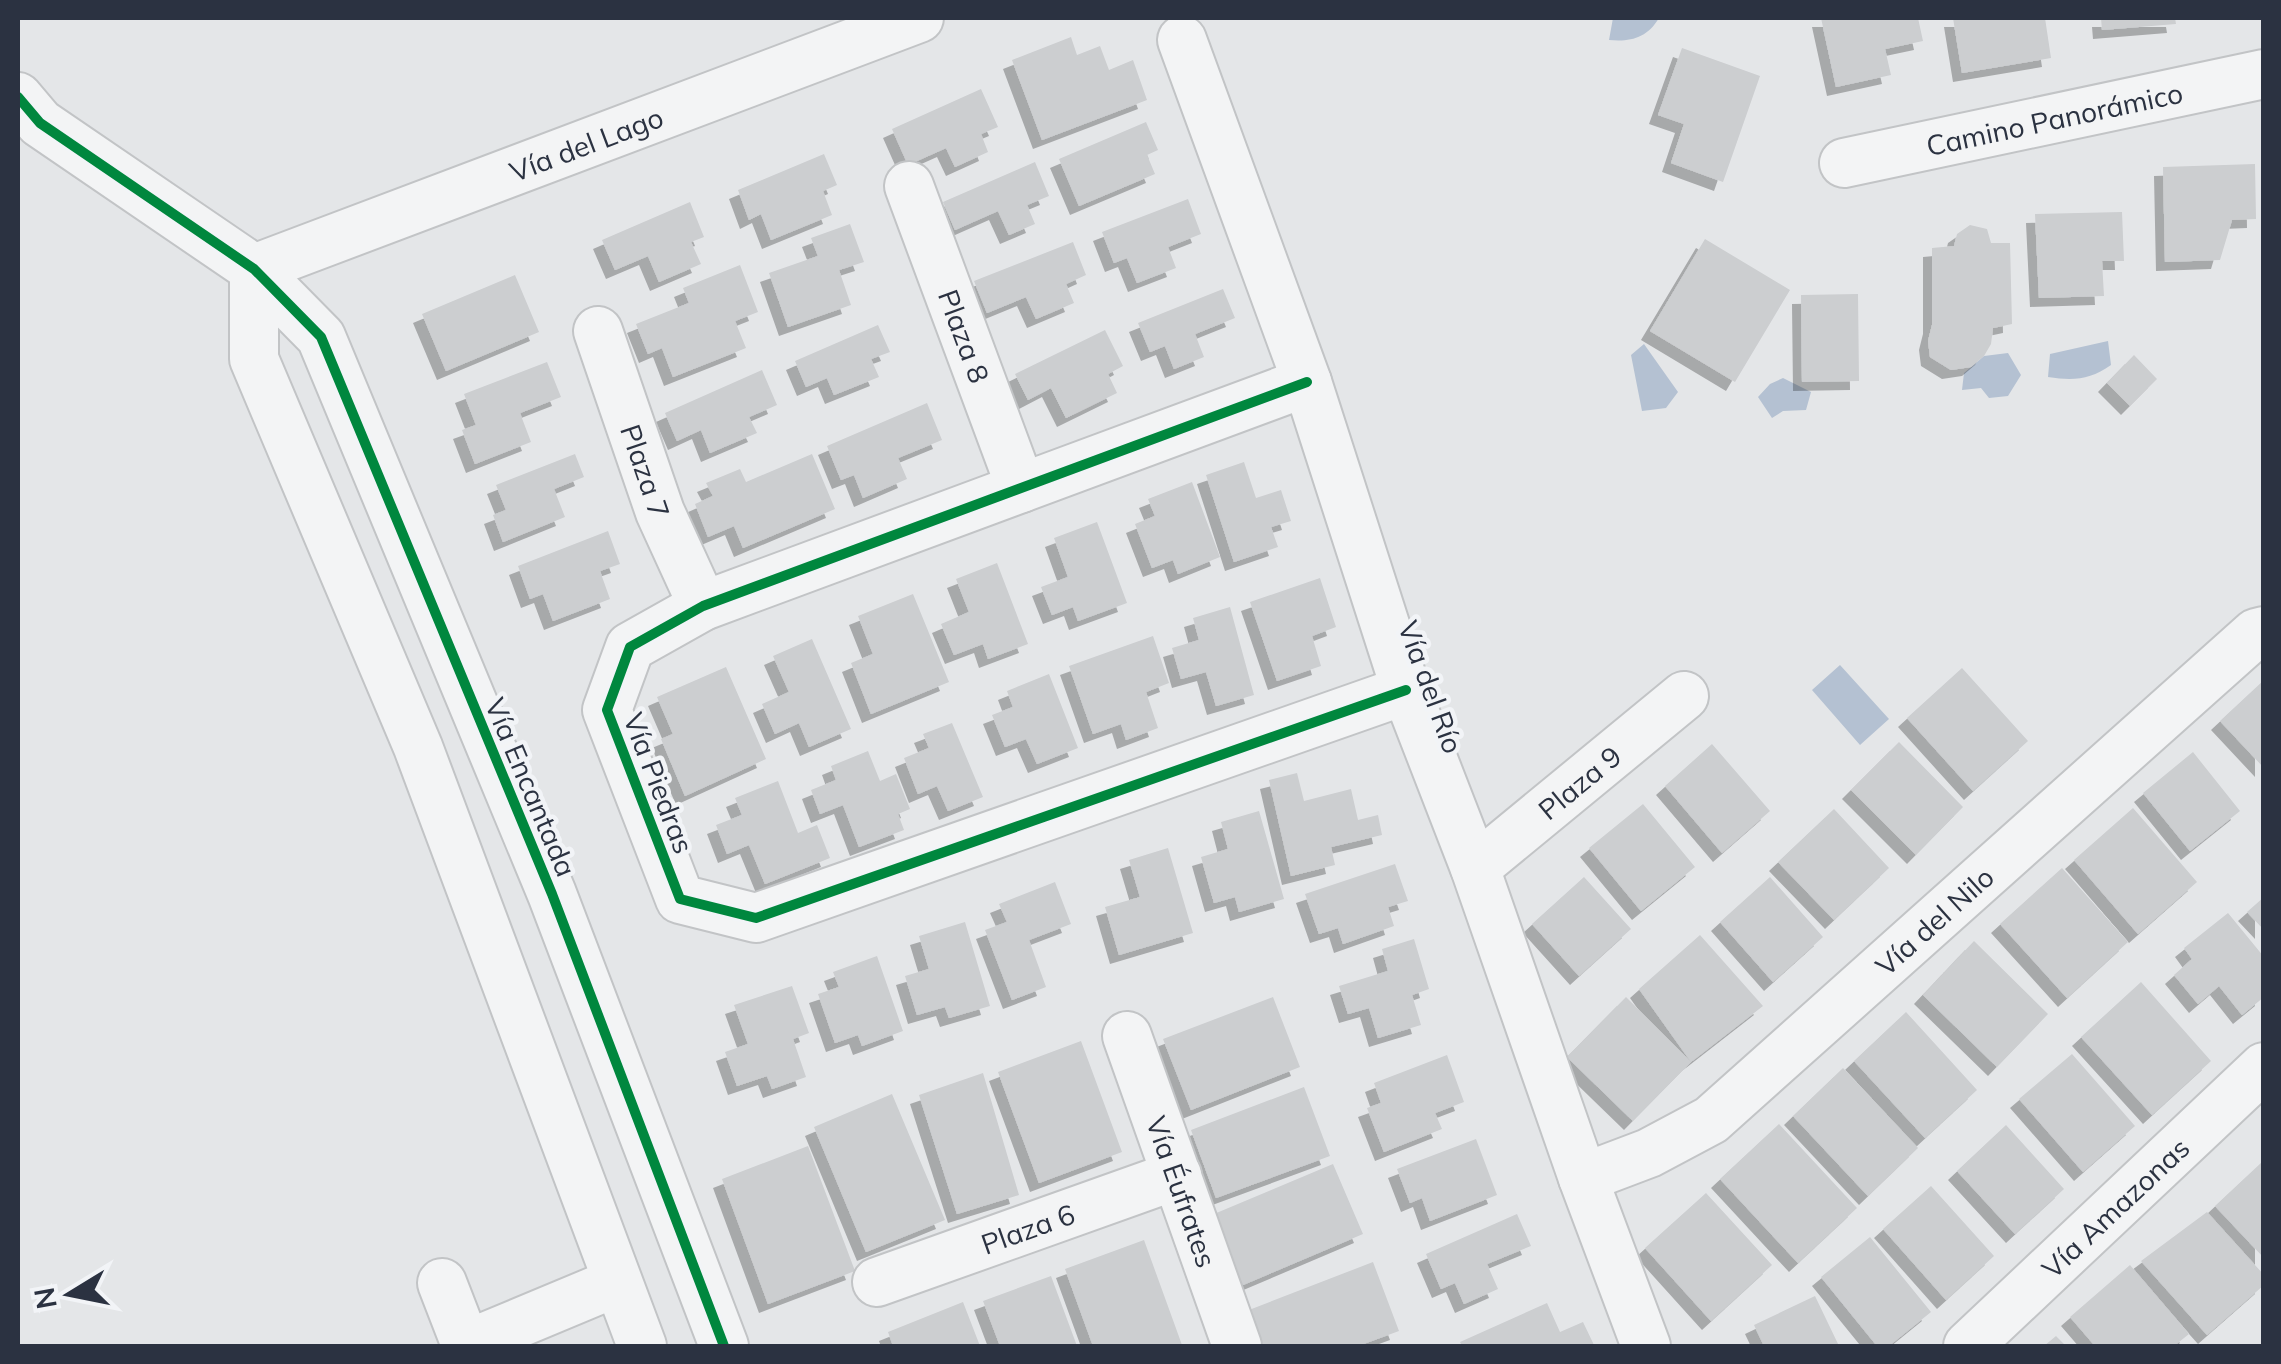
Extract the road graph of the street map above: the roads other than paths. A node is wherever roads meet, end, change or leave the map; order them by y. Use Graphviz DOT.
graph roads {
  1 [pos="918,18"];
  2 [pos="1182,40"];
  3 [pos="2264,74"];
  4 [pos="18,97"];
  5 [pos="1844,163"];
  6 [pos="909,186"];
  7 [pos="254,269"];
  8 [pos="598,331"];
  9 [pos="1307,382"];
  10 [pos="1021,488"];
  11 [pos="703,606"];
  12 [pos="2264,631"];
  13 [pos="1406,690"];
  14 [pos="1684,696"];
  15 [pos="1476,868"];
  16 [pos="1127,1036"];
  17 [pos="2264,1067"];
  18 [pos="1177,1175"];
  19 [pos="1582,1178"];
  20 [pos="617,1282"];
  21 [pos="877,1282"];
  22 [pos="442,1283"];
  23 [pos="642,1346"];
  24 [pos="724,1346"];
  25 [pos="1238,1346"];
  26 [pos="1646,1346"];
  27 [pos="1968,1346"];
  1 -- 7 [label="street, Vía del Lago"];
  2 -- 9 [label="street, Vía del Río"];
  3 -- 5 [label="street, Camino Panorámico"];
  4 -- 7 [label="street, Vía Encantada"];
  6 -- 10 [label="street, Plaza 8"];
  7 -- 20 [label="street"];
  7 -- 24 [label="street, Vía Encantada"];
  8 -- 11 [label="street, Plaza 7"];
  9 -- 10 [label="street, Vía Piedras"];
  9 -- 13 [label="street, Vía del Río"];
  10 -- 11 [label="street, Vía Piedras"];
  11 -- 13 [label="street, Vía Piedras"];
  12 -- 19 [label="street, Vía del Nilo"];
  13 -- 15 [label="street, Vía del Río"];
  14 -- 15 [label="street, Plaza 9"];
  15 -- 19 [label="street, Vía del Río"];
  16 -- 18 [label="street, Vía Éufrates"];
  17 -- 27 [label="street, Vía Amazonas"];
  18 -- 21 [label="street, Plaza 6"];
  18 -- 25 [label="street, Vía Éufrates"];
  19 -- 26 [label="street, Vía del Río"];
  20 -- 22 [label="street"];
  20 -- 23 [label="street"];
}
